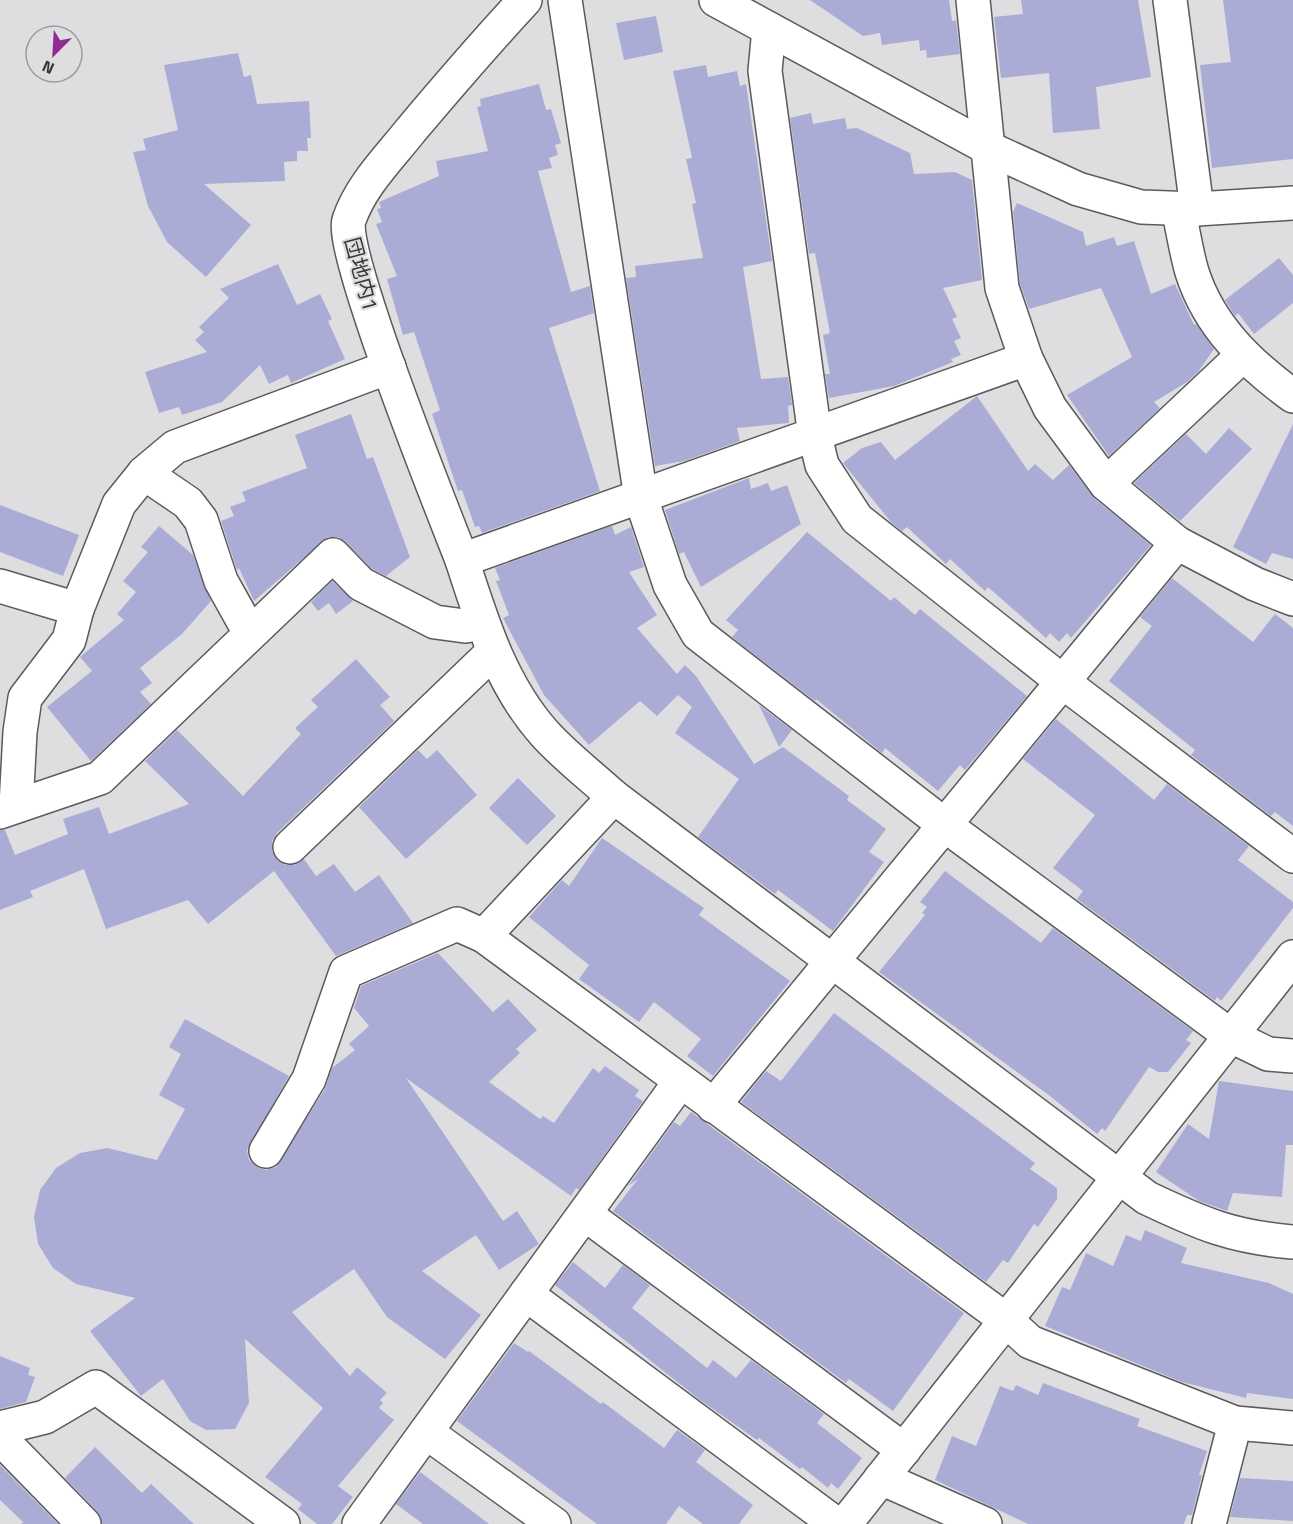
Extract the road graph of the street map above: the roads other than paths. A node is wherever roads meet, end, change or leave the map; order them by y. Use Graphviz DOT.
graph roads {
  1 [pos="525,0"];
  2 [pos="565,0"];
  3 [pos="716,0"];
  4 [pos="973,0"];
  5 [pos="1170,0"];
  6 [pos="769,29"];
  7 [pos="990,149"];
  8 [pos="1293,203"];
  9 [pos="1188,209"];
  10 [pos="1242,356"];
  11 [pos="1026,360"];
  12 [pos="389,367"];
  13 [pos="1293,396"];
  14 [pos="815,436"];
  15 [pos="144,473"];
  16 [pos="1106,484"];
  17 [pos="641,498"];
  18 [pos="1177,543"];
  19 [pos="462,560"];
  20 [pos="0,586"];
  21 [pos="1293,598"];
  22 [pos="77,609"];
  23 [pos="250,633"];
  24 [pos="488,637"];
  25 [pos="1063,682"];
  26 [pos="614,797"];
  27 [pos="8,809"];
  28 [pos="946,826"];
  29 [pos="290,847"];
  30 [pos="1293,856"];
  31 [pos="484,936"];
  32 [pos="1293,957"];
  33 [pos="833,962"];
  34 [pos="1231,1036"];
  35 [pos="1293,1056"];
  36 [pos="680,1082"];
  37 [pos="713,1106"];
  38 [pos="266,1151"];
  39 [pos="1119,1177"];
  40 [pos="585,1214"];
  41 [pos="1293,1242"];
  42 [pos="526,1294"];
  43 [pos="1006,1320"];
  44 [pos="1235,1423"];
  45 [pos="0,1428"];
  46 [pos="1293,1428"];
  47 [pos="426,1432"];
  48 [pos="0,1438"];
  49 [pos="904,1450"];
  50 [pos="881,1478"];
  51 [pos="84,1524"];
  52 [pos="283,1524"];
  53 [pos="359,1524"];
  54 [pos="554,1524"];
  55 [pos="837,1524"];
  56 [pos="844,1524"];
  57 [pos="985,1524"];
  58 [pos="1209,1524"];
  1 -- 12 [label="street, 団地内1"];
  2 -- 17 [label="street"];
  3 -- 6 [label="street"];
  4 -- 7 [label="street"];
  5 -- 9 [label="street"];
  6 -- 7 [label="street"];
  6 -- 14 [label="street"];
  7 -- 9 [label="street"];
  7 -- 11 [label="street"];
  8 -- 9 [label="street"];
  9 -- 10 [label="street"];
  10 -- 13 [label="street"];
  10 -- 16 [label="street"];
  11 -- 14 [label="street"];
  11 -- 16 [label="street"];
  12 -- 15 [label="street"];
  12 -- 19 [label="street, 団地内1"];
  14 -- 17 [label="street"];
  14 -- 25 [label="street"];
  15 -- 22 [label="street"];
  15 -- 23 [label="street"];
  16 -- 18 [label="street"];
  17 -- 19 [label="street"];
  17 -- 28 [label="street"];
  18 -- 21 [label="street"];
  18 -- 25 [label="street"];
  19 -- 24 [label="street, 団地内1"];
  20 -- 22 [label="street"];
  22 -- 27 [label="street"];
  23 -- 24 [label="street"];
  23 -- 27 [label="street"];
  24 -- 26 [label="street, 団地内1"];
  24 -- 29 [label="street"];
  25 -- 28 [label="street"];
  25 -- 30 [label="street"];
  26 -- 31 [label="street"];
  26 -- 33 [label="street, 団地内1"];
  28 -- 33 [label="street"];
  28 -- 34 [label="street"];
  31 -- 36 [label="street"];
  31 -- 38 [label="street"];
  32 -- 34 [label="street"];
  33 -- 37 [label="street"];
  33 -- 39 [label="street, 団地内1"];
  34 -- 35 [label="street"];
  34 -- 39 [label="street"];
  36 -- 37 [label="street"];
  36 -- 40 [label="street"];
  37 -- 43 [label="street"];
  39 -- 41 [label="street, 団地内1"];
  39 -- 43 [label="street"];
  40 -- 42 [label="street"];
  40 -- 49 [label="street"];
  42 -- 47 [label="street"];
  42 -- 55 [label="street"];
  43 -- 44 [label="street"];
  43 -- 49 [label="street"];
  44 -- 46 [label="street"];
  44 -- 58 [label="street"];
  45 -- 52 [label="street"];
  47 -- 53 [label="street"];
  47 -- 54 [label="street"];
  48 -- 51 [label="street"];
  49 -- 50 [label="street"];
  50 -- 56 [label="street"];
  50 -- 57 [label="street"];
}
